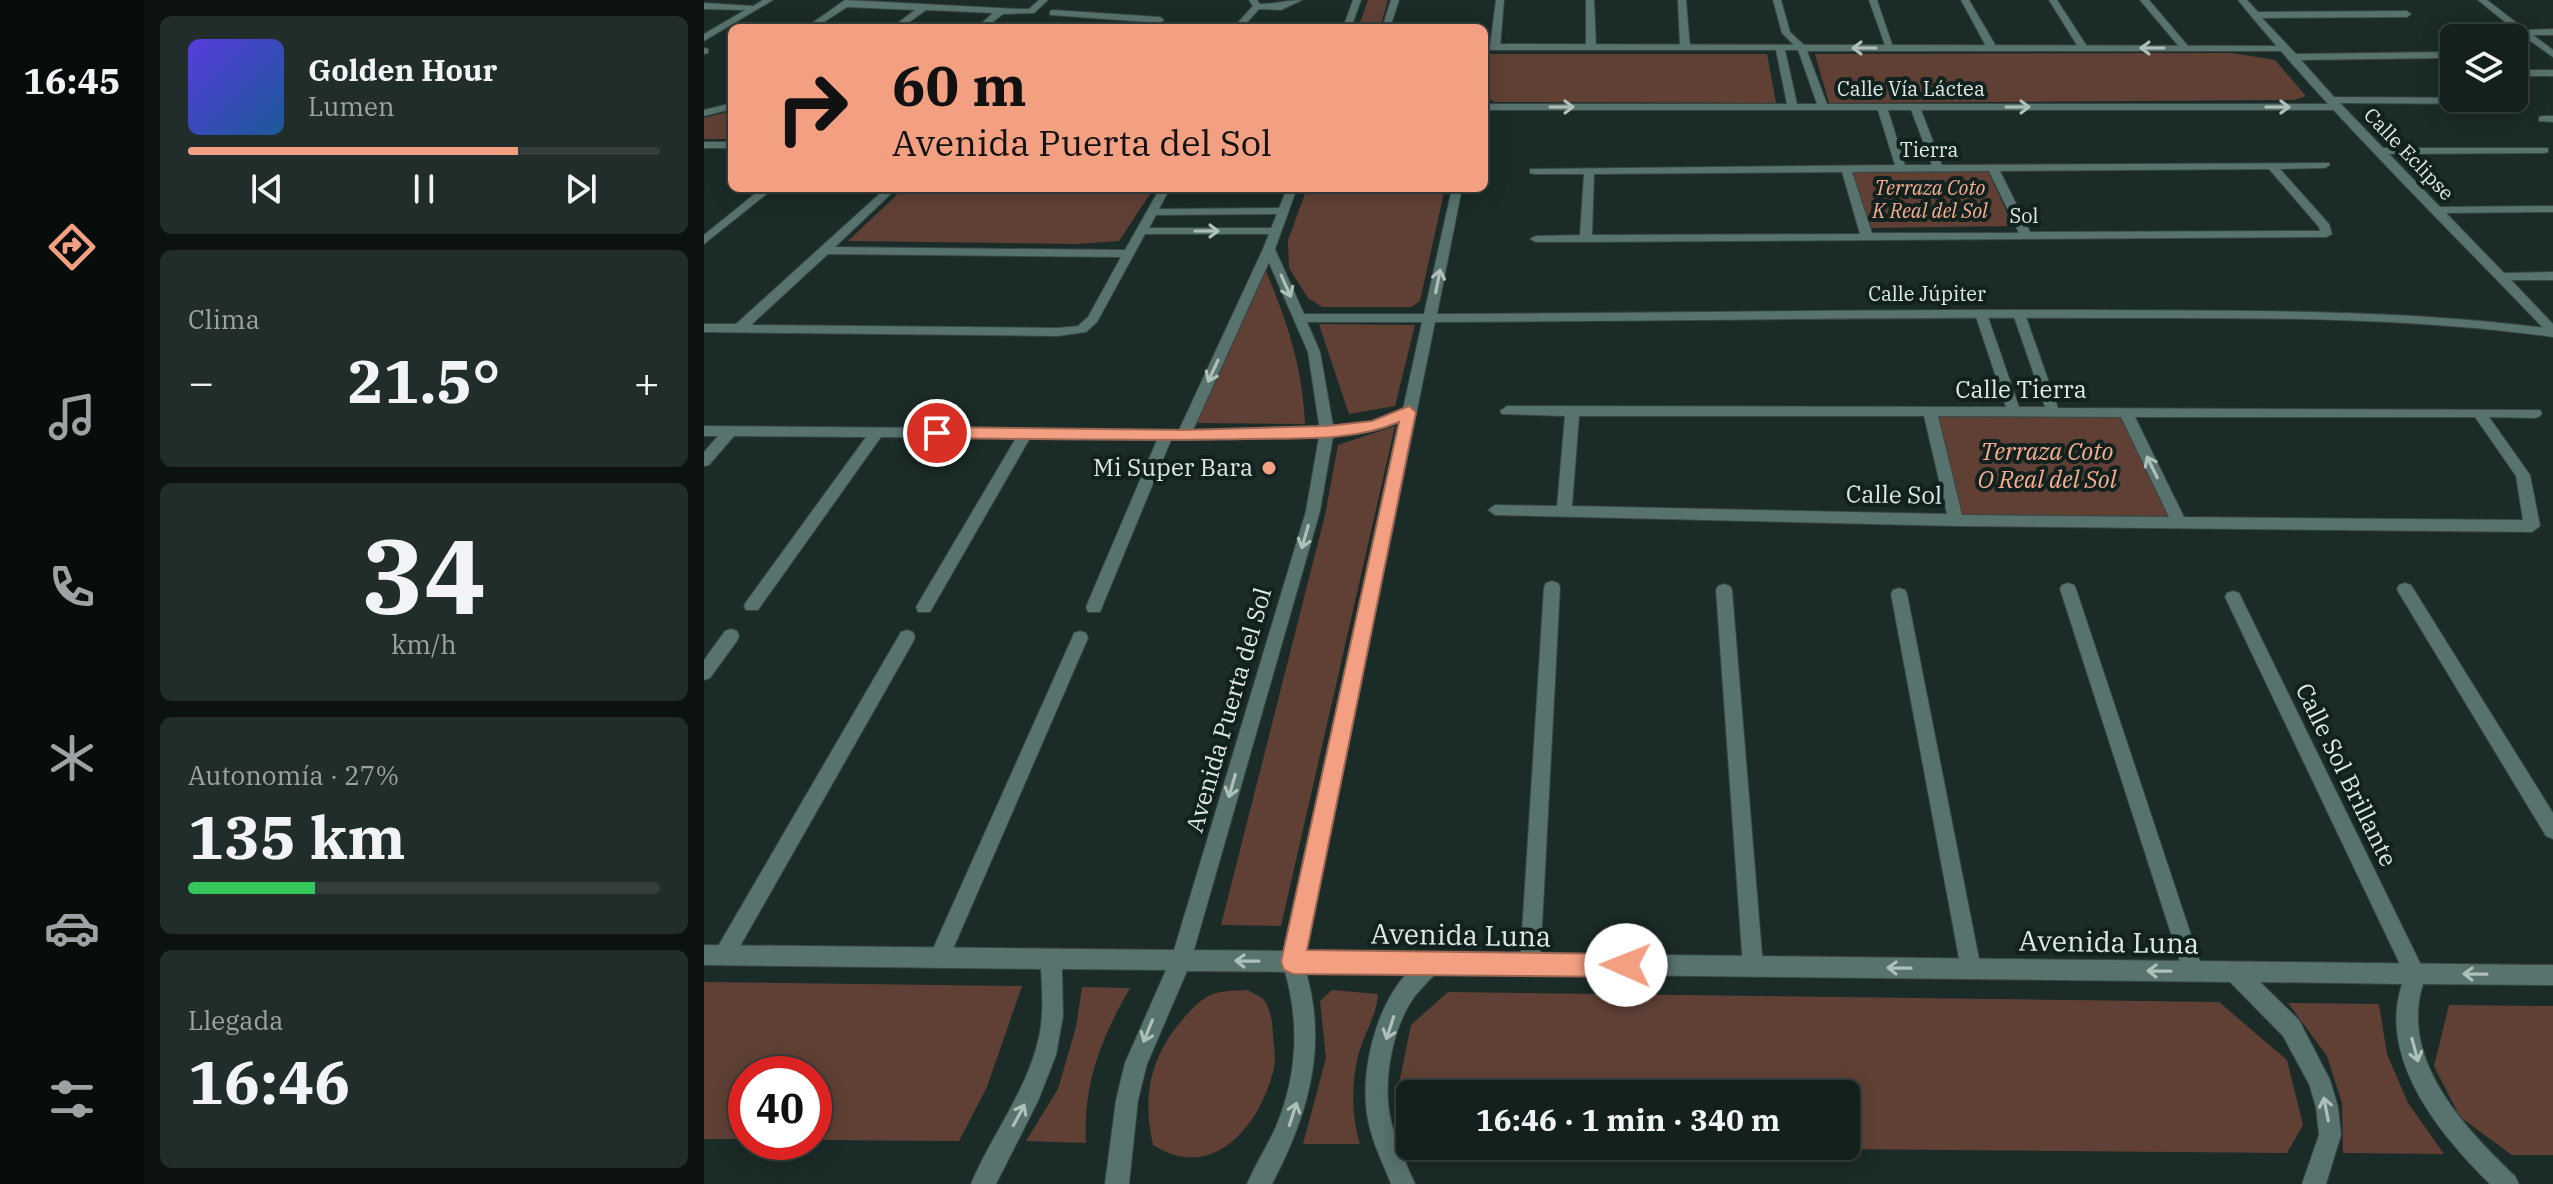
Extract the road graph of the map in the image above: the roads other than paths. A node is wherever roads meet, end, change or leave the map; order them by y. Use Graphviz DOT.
graph roads {
  1 [pos="769,0"];
  2 [pos="1044,0"];
  3 [pos="1067,0"];
  4 [pos="1298,0"];
  5 [pos="1357,0"];
  6 [pos="1395,0"];
  7 [pos="1500,0"];
  8 [pos="1590,0"];
  9 [pos="1682,0"];
  10 [pos="1777,0"];
  11 [pos="1873,0"];
  12 [pos="1965,0"];
  13 [pos="2053,0"];
  14 [pos="2144,0"];
  15 [pos="2242,0"];
  16 [pos="2482,0"];
  17 [pos="849,2"];
  18 [pos="1255,3"];
  19 [pos="704,6"];
  20 [pos="925,7"];
  21 [pos="755,8"];
  22 [pos="1001,11"];
  23 [pos="1168,11"];
  24 [pos="2407,14"];
  25 [pos="2255,15"];
  26 [pos="1078,16"];
  27 [pos="1160,20"];
  28 [pos="815,24"];
  29 [pos="901,24"];
  30 [pos="985,24"];
  31 [pos="1069,24"];
  32 [pos="1156,24"];
  33 [pos="1240,24"];
  34 [pos="1348,24"];
  35 [pos="1387,24"];
  36 [pos="2513,24"];
  37 [pos="2528,32"];
  38 [pos="2553,32"];
  39 [pos="1786,33"];
  40 [pos="2528,36"];
  41 [pos="704,38"];
  42 [pos="1489,47"];
  43 [pos="1591,47"];
  44 [pos="1685,47"];
  45 [pos="1780,48"];
  46 [pos="1802,48"];
  47 [pos="1891,48"];
  48 [pos="1992,48"];
  49 [pos="2083,48"];
  50 [pos="2185,48"];
  51 [pos="2289,53"];
  52 [pos="2553,54"];
  53 [pos="2440,55"];
  54 [pos="2528,73"];
  55 [pos="2553,73"];
  56 [pos="2440,102"];
  57 [pos="2336,104"];
  58 [pos="728,107"];
  59 [pos="1488,107"];
  60 [pos="1793,107"];
  61 [pos="1823,107"];
  62 [pos="1882,107"];
  63 [pos="1915,107"];
  64 [pos="704,113"];
  65 [pos="728,145"];
  66 [pos="705,146"];
  67 [pos="2544,150"];
  68 [pos="2381,151"];
  69 [pos="2325,165"];
  70 [pos="2272,166"];
  71 [pos="1938,168"];
  72 [pos="1993,168"];
  73 [pos="1846,169"];
  74 [pos="1901,169"];
  75 [pos="1534,171"];
  76 [pos="1589,171"];
  77 [pos="764,192"];
  78 [pos="888,192"];
  79 [pos="1163,192"];
  80 [pos="1290,192"];
  81 [pos="1456,192"];
  82 [pos="2553,209"];
  83 [pos="2439,210"];
  84 [pos="1282,211"];
  85 [pos="1151,212"];
  86 [pos="1140,231"];
  87 [pos="1274,231"];
  88 [pos="2026,236"];
  89 [pos="1867,237"];
  90 [pos="1536,239"];
  91 [pos="1586,239"];
  92 [pos="704,241"];
  93 [pos="1269,249"];
  94 [pos="825,250"];
  95 [pos="1129,254"];
  96 [pos="2553,276"];
  97 [pos="2500,277"];
  98 [pos="1981,314"];
  99 [pos="2019,314"];
  100 [pos="1300,318"];
  101 [pos="1431,318"];
  102 [pos="704,328"];
  103 [pos="740,328"];
  104 [pos="2553,332"];
  105 [pos="1507,411"];
  106 [pos="1409,412"];
  107 [pos="1572,412"];
  108 [pos="1930,412"];
  109 [pos="2014,412"];
  110 [pos="2053,412"];
  111 [pos="2126,412"];
  112 [pos="2479,413"];
  113 [pos="2535,413"];
  114 [pos="704,431"];
  115 [pos="730,431"];
  116 [pos="1327,431"];
  117 [pos="877,432"];
  118 [pos="1026,433"];
  119 [pos="1166,435"];
  120 [pos="1184,435"];
  121 [pos="704,461"];
  122 [pos="1495,510"];
  123 [pos="1564,512"];
  124 [pos="1956,520"];
  125 [pos="2179,522"];
  126 [pos="1552,587"];
  127 [pos="2068,589"];
  128 [pos="2405,589"];
  129 [pos="1724,590"];
  130 [pos="1899,594"];
  131 [pos="2233,597"];
  132 [pos="752,606"];
  133 [pos="924,607"];
  134 [pos="1094,607"];
  135 [pos="731,636"];
  136 [pos="907,637"];
  137 [pos="1080,638"];
  138 [pos="704,673"];
  139 [pos="2553,830"];
  140 [pos="714,955"];
  141 [pos="939,958"];
  142 [pos="1051,959"];
  143 [pos="1181,960"];
  144 [pos="1293,962"];
  145 [pos="1431,963"];
  146 [pos="1530,964"];
  147 [pos="1753,967"];
  148 [pos="1971,969"];
  149 [pos="2193,971"];
  150 [pos="2235,972"];
  151 [pos="2415,974"];
  152 [pos="2553,975"];
  153 [pos="983,1184"];
  154 [pos="1117,1184"];
  155 [pos="1259,1184"];
  156 [pos="1403,1184"];
  157 [pos="2314,1184"];
  158 [pos="2507,1184"];
  1 -- 21 [label="street"];
  2 -- 22 [label="street"];
  3 -- 26 [label="street"];
  4 -- 18 [label="street"];
  5 -- 34 [label="street"];
  6 -- 35 [label="street"];
  7 -- 42 [label="street"];
  8 -- 43 [label="street"];
  9 -- 44 [label="street"];
  10 -- 39 [label="street"];
  11 -- 47 [label="street"];
  12 -- 48 [label="street"];
  13 -- 49 [label="street"];
  14 -- 50 [label="street"];
  15 -- 25 [label="street, Calle Eclipse"];
  16 -- 36 [label="street"];
  17 -- 20 [label="street"];
  17 -- 28 [label="street"];
  18 -- 33 [label="street"];
  19 -- 21 [label="street"];
  20 -- 22 [label="street"];
  20 -- 29 [label="street"];
  21 -- 41 [label="street"];
  22 -- 30 [label="street"];
  23 -- 27 [label="street"];
  24 -- 25 [label="street"];
  25 -- 51 [label="street, Calle Eclipse"];
  26 -- 27 [label="street"];
  26 -- 31 [label="street"];
  27 -- 32 [label="street"];
  37 -- 38 [label="street"];
  39 -- 45 [label="street"];
  39 -- 46 [label="street"];
  40 -- 52 [label="street"];
  42 -- 43 [label="street, Calle Vía Láctea"];
  43 -- 44 [label="street, Calle Vía Láctea"];
  44 -- 45 [label="street, Calle Vía Láctea"];
  45 -- 46 [label="street, Calle Vía Láctea"];
  45 -- 60 [label="street"];
  47 -- 46 [label="street, Calle Vía Láctea, one-way"];
  46 -- 61 [label="street"];
  47 -- 48 [label="street, Calle Vía Láctea"];
  48 -- 49 [label="street, Calle Vía Láctea"];
  50 -- 49 [label="street, Calle Vía Láctea, one-way"];
  50 -- 51 [label="street, Calle Vía Láctea"];
  51 -- 53 [label="street, Calle Vía Láctea"];
  51 -- 57 [label="street, Calle Eclipse"];
  54 -- 55 [label="street"];
  56 -- 57 [label="street, Calle Vía Láctea"];
  63 -- 57 [label="street, Calle Vía Láctea, one-way"];
  57 -- 68 [label="street, Calle Eclipse"];
  58 -- 64 [label="street"];
  59 -- 60 [label="street, Calle Vía Láctea, one-way"];
  60 -- 61 [label="street, Calle Vía Láctea"];
  61 -- 62 [label="street, Calle Vía Láctea"];
  62 -- 63 [label="street, Calle Vía Láctea"];
  62 -- 74 [label="street"];
  63 -- 71 [label="street"];
  65 -- 66 [label="street"];
  67 -- 68 [label="street"];
  68 -- 83 [label="street, Calle Eclipse"];
  69 -- 70 [label="street, Tierra"];
  70 -- 72 [label="street, Tierra"];
  70 -- 88 [label="street, Sol"];
  71 -- 72 [label="street, Tierra"];
  71 -- 74 [label="street, Tierra"];
  72 -- 88 [label="street"];
  73 -- 74 [label="street, Tierra"];
  73 -- 76 [label="street, Tierra"];
  73 -- 89 [label="street"];
  75 -- 76 [label="street, Tierra"];
  76 -- 91 [label="street"];
  77 -- 92 [label="street"];
  78 -- 94 [label="street"];
  79 -- 85 [label="street"];
  80 -- 84 [label="street"];
  101 -- 81 [label="street, one-way"];
  82 -- 83 [label="street"];
  83 -- 97 [label="street, Calle Eclipse"];
  84 -- 85 [label="street"];
  84 -- 87 [label="street"];
  85 -- 86 [label="street"];
  86 -- 87 [label="street, one-way"];
  86 -- 95 [label="street"];
  87 -- 93 [label="street"];
  88 -- 89 [label="street, Sol"];
  89 -- 91 [label="street, Sol"];
  90 -- 91 [label="street, Sol"];
  93 -- 100 [label="street, Avenida Puerta del Sol, one-way"];
  93 -- 120 [label="street, one-way"];
  94 -- 95 [label="street"];
  94 -- 103 [label="street"];
  95 -- 103 [label="street"];
  96 -- 97 [label="street"];
  97 -- 104 [label="street, Calle Eclipse"];
  98 -- 99 [label="street, Calle Júpiter"];
  98 -- 101 [label="street, Calle Júpiter"];
  98 -- 109 [label="street"];
  99 -- 104 [label="street, Calle Júpiter"];
  99 -- 110 [label="street"];
  100 -- 101 [label="street, Calle Júpiter"];
  100 -- 116 [label="street, Avenida Puerta del Sol"];
  101 -- 106 [label="street"];
  102 -- 103 [label="street"];
  105 -- 107 [label="street, Calle Tierra"];
  106 -- 116 [label="street"];
  106 -- 144 [label="street"];
  107 -- 108 [label="street, Calle Tierra"];
  107 -- 123 [label="street"];
  108 -- 109 [label="street, Calle Tierra"];
  108 -- 124 [label="street"];
  109 -- 110 [label="street, Calle Tierra"];
  110 -- 111 [label="street, Calle Tierra"];
  111 -- 112 [label="street, Calle Tierra"];
  125 -- 111 [label="street, one-way"];
  112 -- 113 [label="street, Calle Tierra"];
  112 -- 125 [label="street, Calle Sol"];
  114 -- 115 [label="street"];
  115 -- 117 [label="street"];
  115 -- 121 [label="street"];
  116 -- 120 [label="street"];
  116 -- 143 [label="street, Avenida Puerta del Sol, one-way"];
  117 -- 118 [label="street"];
  117 -- 132 [label="street"];
  118 -- 119 [label="street"];
  118 -- 133 [label="street"];
  119 -- 120 [label="street"];
  119 -- 134 [label="street"];
  122 -- 123 [label="street, Calle Sol"];
  123 -- 124 [label="street, Calle Sol"];
  124 -- 125 [label="street, Calle Sol"];
  126 -- 146 [label="street"];
  127 -- 149 [label="street"];
  128 -- 139 [label="street"];
  129 -- 147 [label="street"];
  130 -- 148 [label="street"];
  131 -- 151 [label="street, Calle Sol Brillante"];
  135 -- 138 [label="street"];
  136 -- 140 [label="street"];
  137 -- 141 [label="street"];
  140 -- 141 [label="street, Avenida Luna"];
  141 -- 142 [label="street, Avenida Luna"];
  142 -- 143 [label="street, Avenida Luna"];
  153 -- 142 [label="street, one-way"];
  144 -- 143 [label="street, Avenida Luna, one-way"];
  143 -- 154 [label="street, Avenida Puerta del Sol, one-way"];
  144 -- 145 [label="street, Avenida Luna"];
  155 -- 144 [label="street, one-way"];
  145 -- 146 [label="street, Avenida Luna"];
  145 -- 156 [label="street, one-way"];
  146 -- 147 [label="street, Avenida Luna"];
  148 -- 147 [label="street, Avenida Luna, one-way"];
  149 -- 148 [label="street, Avenida Luna, one-way"];
  149 -- 150 [label="street, Avenida Luna"];
  150 -- 151 [label="street, Avenida Luna"];
  157 -- 150 [label="street, one-way"];
  152 -- 151 [label="street, Avenida Luna, one-way"];
  151 -- 158 [label="street, one-way"];
}
